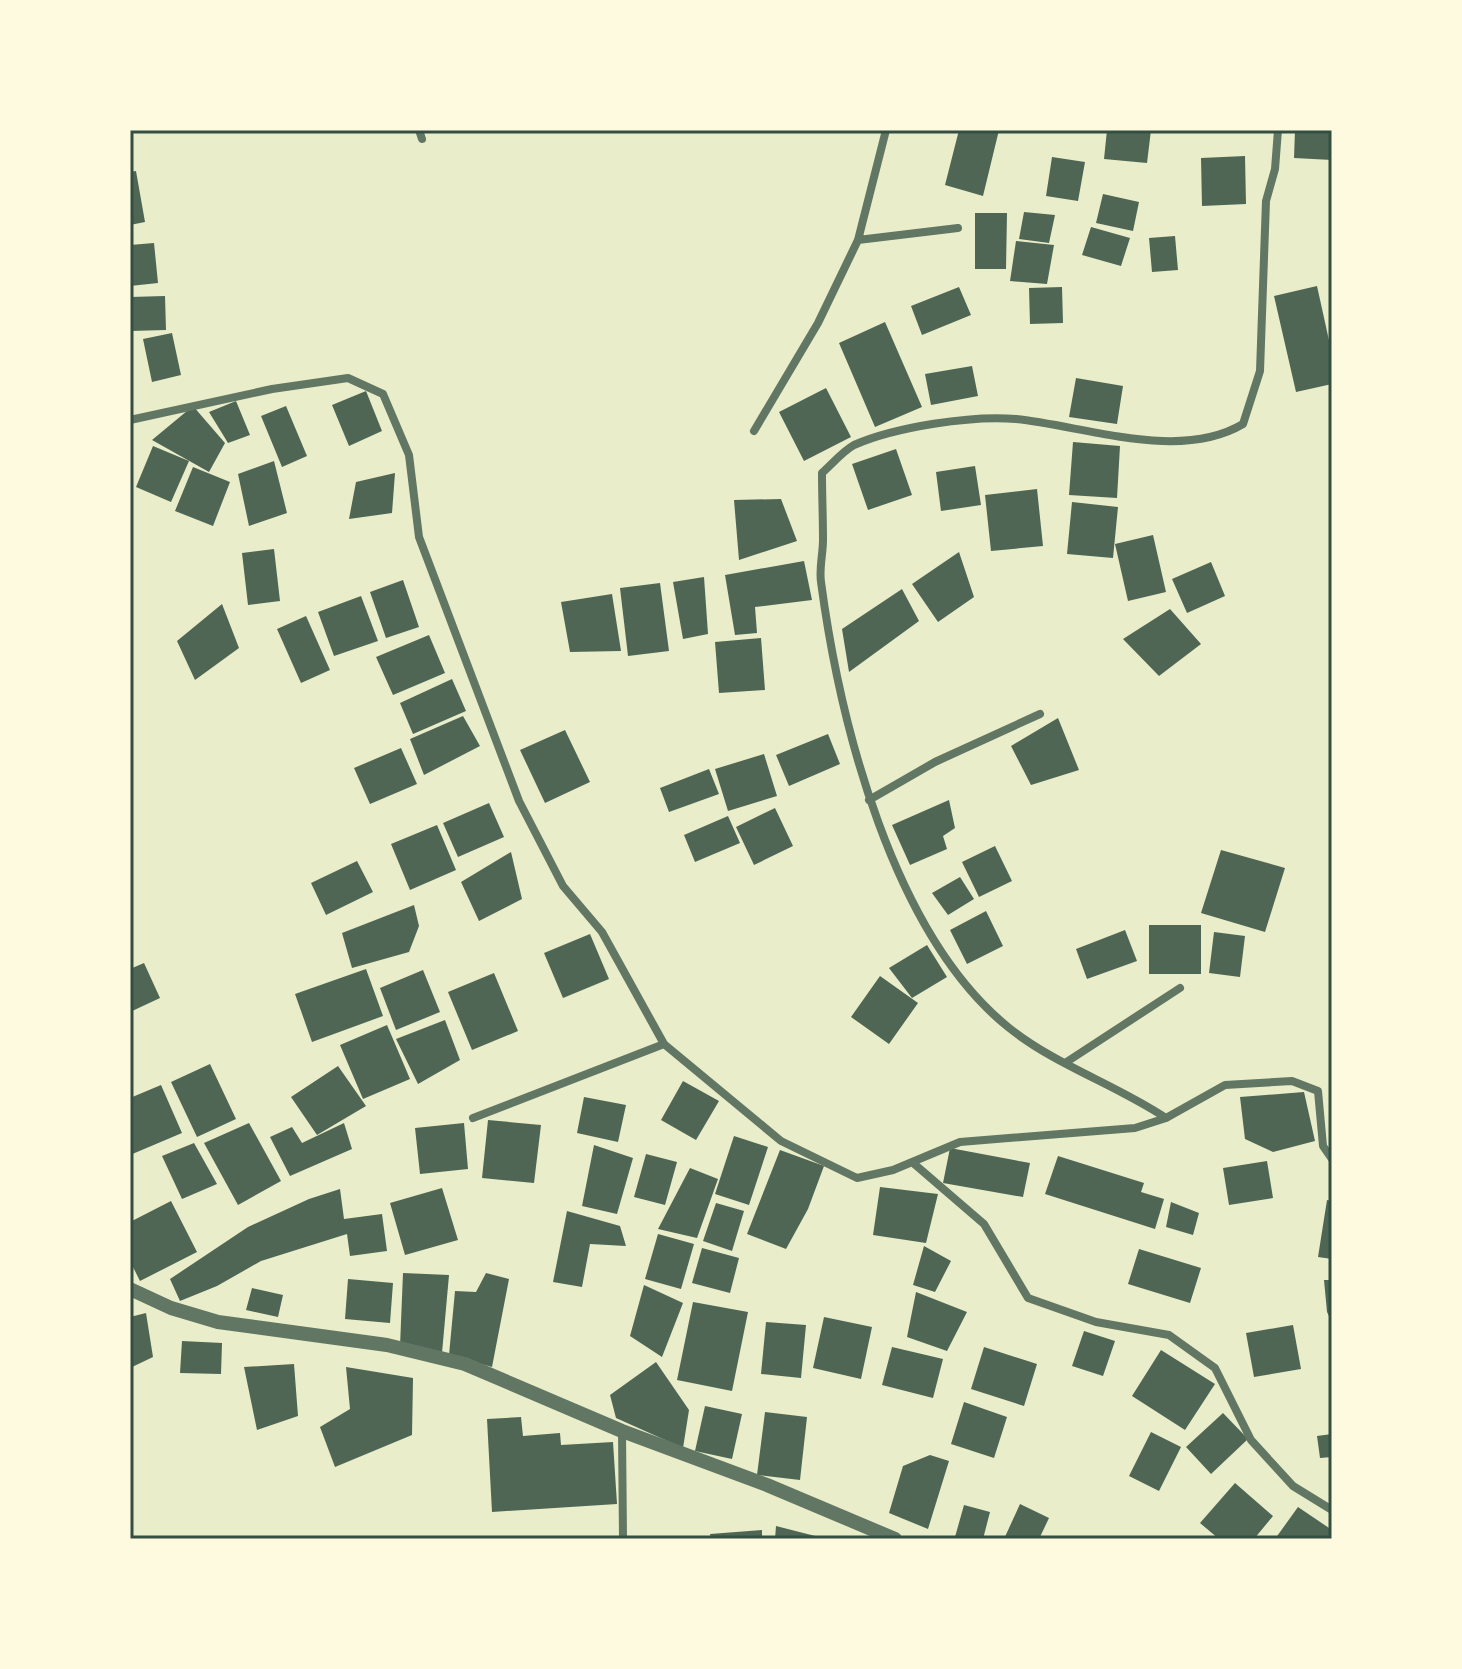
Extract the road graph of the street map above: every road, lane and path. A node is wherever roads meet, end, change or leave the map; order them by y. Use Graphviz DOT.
graph roads {
  1 [pos="886,130"];
  2 [pos="1278,130"];
  3 [pos="958,228"];
  4 [pos="858,240"];
  5 [pos="130,420"];
  6 [pos="754,431"];
  7 [pos="1040,714"];
  8 [pos="869,800"];
  9 [pos="1180,988"];
  10 [pos="664,1044"];
  11 [pos="1065,1063"];
  12 [pos="473,1118"];
  13 [pos="1166,1118"];
  14 [pos="1332,1159"];
  15 [pos="912,1162"];
  16 [pos="130,1289"];
  17 [pos="622,1431"];
  18 [pos="1332,1510"];
  19 [pos="623,1539"];
  20 [pos="895,1539"];
  1 -- 4 [label="street"];
  2 -- 8 [label="street"];
  3 -- 4 [label="street"];
  4 -- 6 [label="street"];
  5 -- 10 [label="street"];
  7 -- 8 [label="street"];
  8 -- 11 [label="street"];
  9 -- 11 [label="street"];
  10 -- 12 [label="street"];
  10 -- 15 [label="street"];
  11 -- 13 [label="street"];
  13 -- 14 [label="street"];
  13 -- 15 [label="street"];
  15 -- 18 [label="street"];
  16 -- 17 [label="street"];
  17 -- 19 [label="street"];
  17 -- 20 [label="street"];
}
